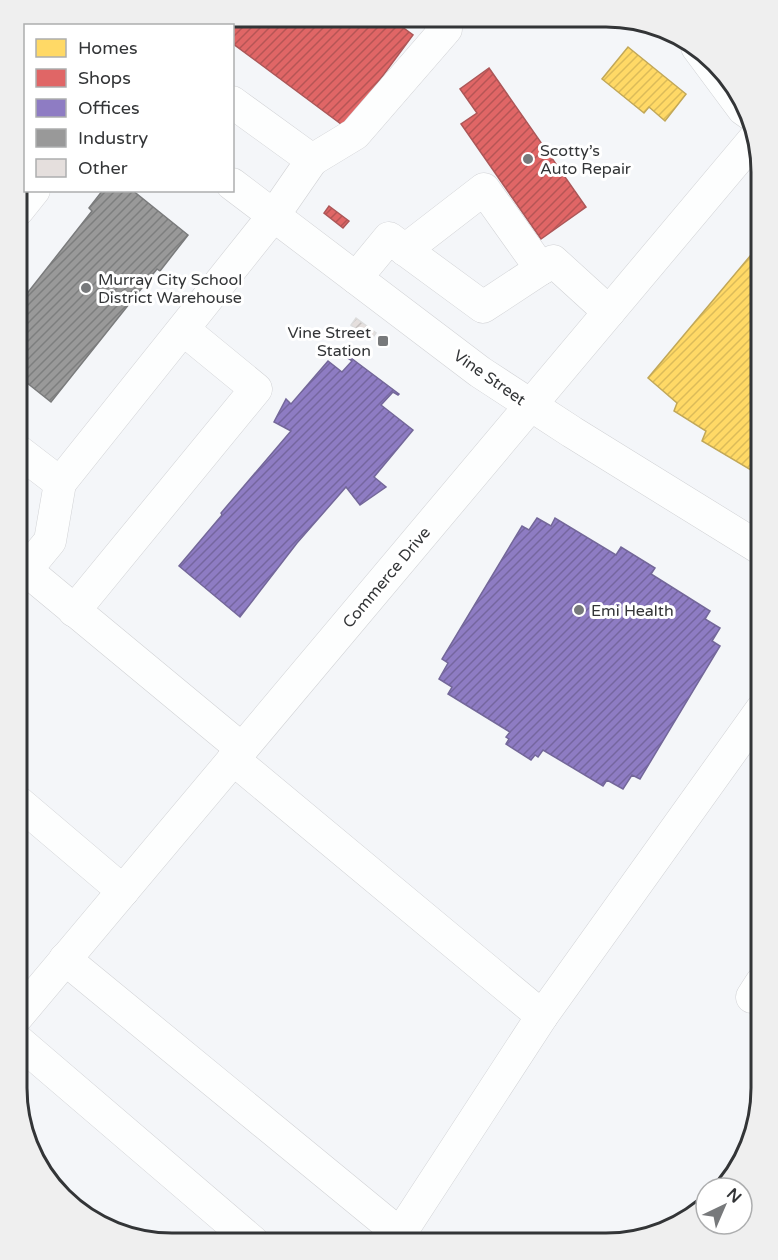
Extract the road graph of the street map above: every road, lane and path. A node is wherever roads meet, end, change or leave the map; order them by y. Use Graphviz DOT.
graph roads {
  1 [pos="444,27"];
  2 [pos="234,103"];
  3 [pos="748,146"];
  4 [pos="312,160"];
  5 [pos="234,185"];
  6 [pos="274,215"];
  7 [pos="405,250"];
  8 [pos="541,269"];
  9 [pos="356,278"];
  10 [pos="609,312"];
  11 [pos="184,330"];
  12 [pos="530,405"];
  13 [pos="27,458"];
  14 [pos="60,483"];
  15 [pos="751,543"];
  16 [pos="27,570"];
  17 [pos="27,579"];
  18 [pos="74,611"];
  19 [pos="751,724"];
  20 [pos="237,754"];
  21 [pos="27,809"];
  22 [pos="123,891"];
  23 [pos="65,959"];
  24 [pos="27,1005"];
  25 [pos="542,1016"];
  26 [pos="27,1049"];
  27 [pos="242,1233"];
  28 [pos="399,1233"];
  29 [pos="401,1233"];
  1 -- 4 [label="street"];
  2 -- 4 [label="street"];
  3 -- 10 [label="street, Commerce Drive"];
  4 -- 6 [label="street"];
  5 -- 6 [label="street, Vine Street"];
  6 -- 9 [label="street, Vine Street"];
  6 -- 11 [label="street"];
  7 -- 8 [label="street"];
  7 -- 8 [label="street"];
  7 -- 9 [label="street"];
  8 -- 10 [label="street"];
  9 -- 12 [label="street, Vine Street"];
  10 -- 12 [label="street, Commerce Drive"];
  11 -- 14 [label="street"];
  11 -- 18 [label="street"];
  12 -- 15 [label="street, Vine Street"];
  12 -- 20 [label="street, Commerce Drive"];
  13 -- 14 [label="street"];
  14 -- 16 [label="street"];
  17 -- 18 [label="street"];
  18 -- 20 [label="street"];
  19 -- 25 [label="street"];
  20 -- 22 [label="street, Commerce Drive"];
  20 -- 25 [label="street"];
  21 -- 22 [label="street"];
  22 -- 23 [label="street, Commerce Drive"];
  23 -- 24 [label="street, Commerce Drive"];
  23 -- 28 [label="street"];
  25 -- 29 [label="street"];
  26 -- 27 [label="street"];
}
